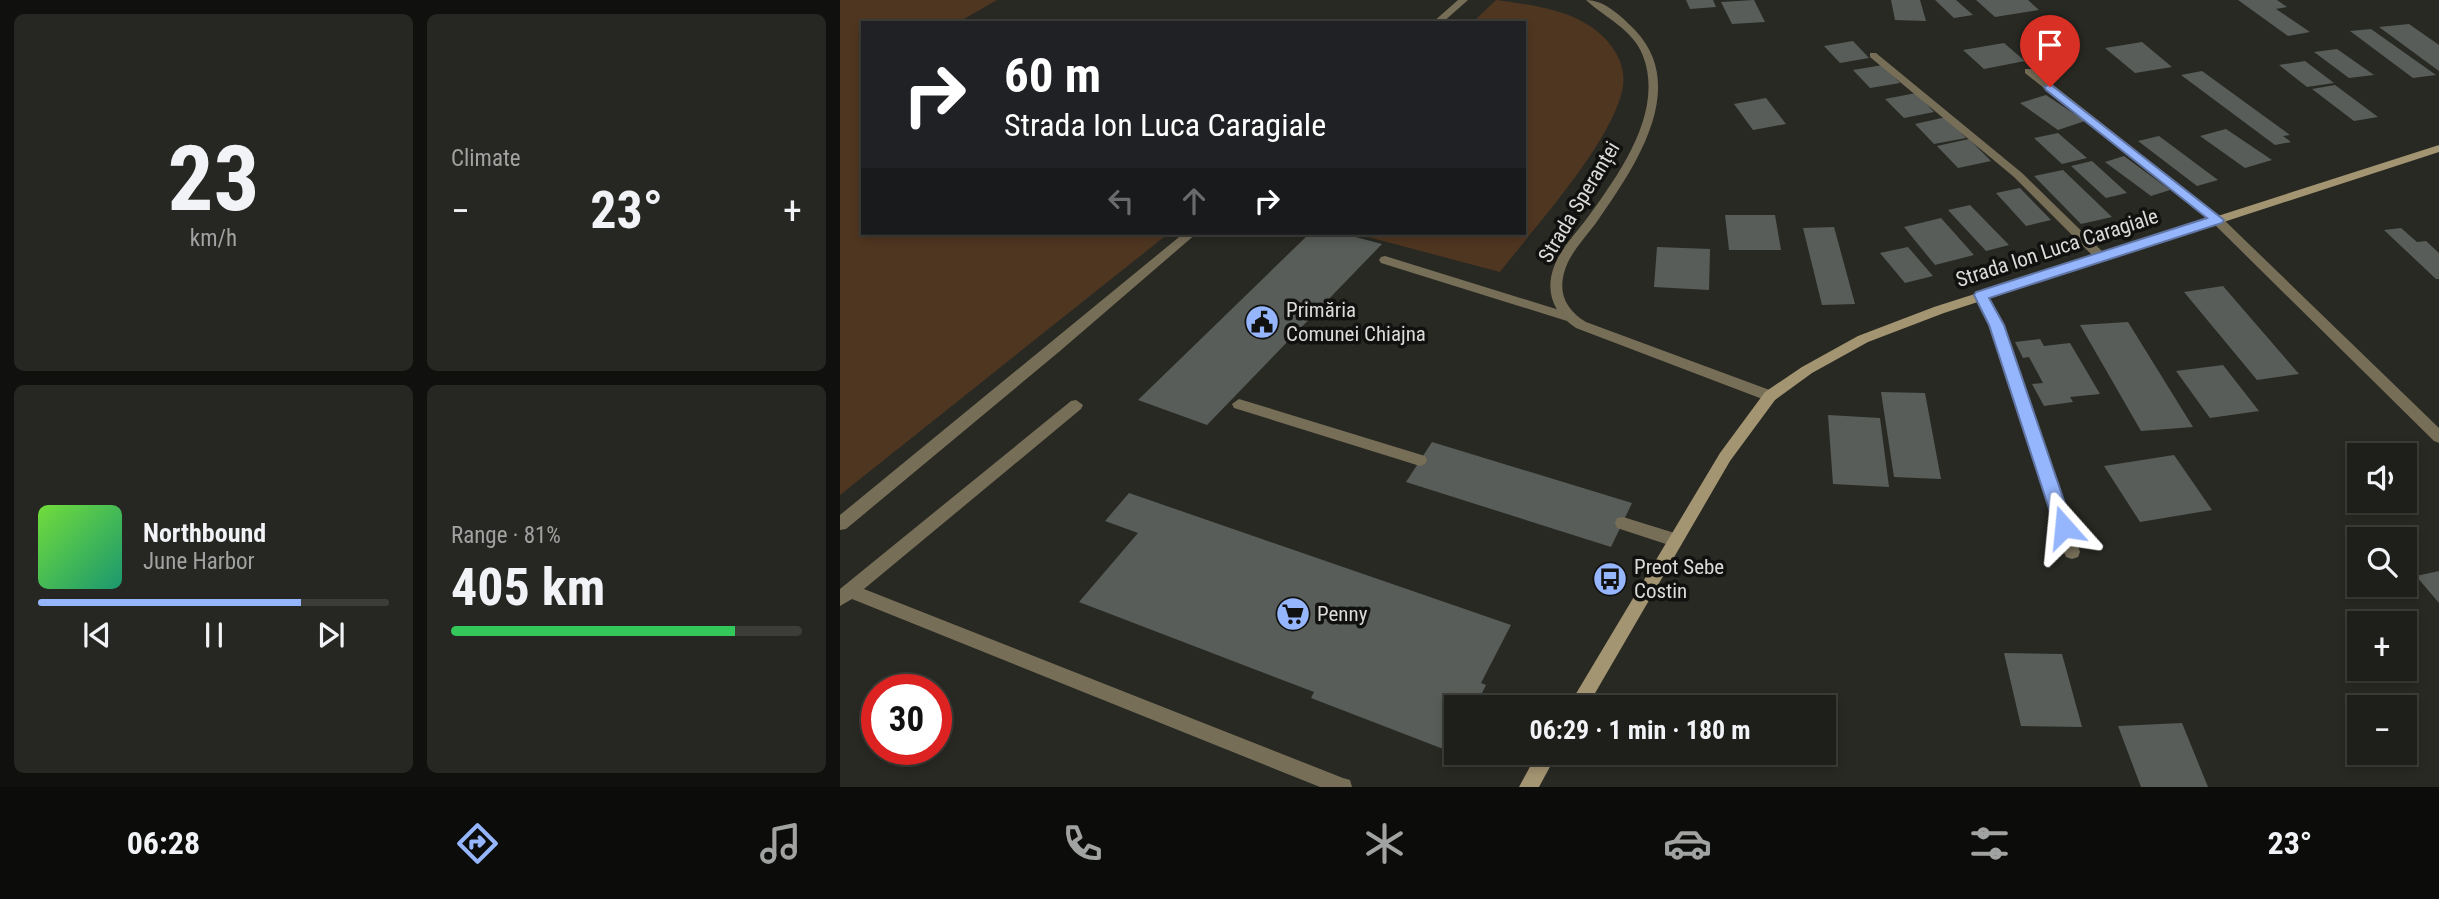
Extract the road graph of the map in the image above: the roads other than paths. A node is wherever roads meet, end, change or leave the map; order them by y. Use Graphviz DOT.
graph roads {
  1 [pos="1463,0"];
  2 [pos="1591,0"];
  3 [pos="1438,21"];
  4 [pos="1873,55"];
  5 [pos="2029,71"];
  6 [pos="2439,148"];
  7 [pos="2217,220"];
  8 [pos="1189,235"];
  9 [pos="2101,257"];
  10 [pos="1385,260"];
  11 [pos="1981,295"];
  12 [pos="1567,317"];
  13 [pos="1770,396"];
  14 [pos="1239,404"];
  15 [pos="1076,405"];
  16 [pos="2439,437"];
  17 [pos="1420,460"];
  18 [pos="1623,523"];
  19 [pos="840,524"];
  20 [pos="1675,540"];
  21 [pos="2072,552"];
  22 [pos="845,595"];
  23 [pos="1584,695"];
  24 [pos="1541,765"];
  25 [pos="1343,787"];
  26 [pos="1528,787"];
  1 -- 3 [label="street"];
  2 -- 12 [label="street, Strada Speranței"];
  4 -- 9 [label="street"];
  5 -- 7 [label="street"];
  6 -- 7 [label="main road, Strada Ion Luca Caragiale"];
  7 -- 9 [label="main road, Strada Ion Luca Caragiale"];
  7 -- 16 [label="street"];
  8 -- 19 [label="street"];
  9 -- 11 [label="main road, Strada Ion Luca Caragiale"];
  10 -- 12 [label="street"];
  11 -- 13 [label="main road, Strada Ion Luca Caragiale"];
  11 -- 21 [label="street"];
  12 -- 13 [label="street"];
  13 -- 20 [label="main road, Strada Ion Luca Caragiale"];
  14 -- 17 [label="street"];
  15 -- 22 [label="street"];
  18 -- 20 [label="street"];
  20 -- 23 [label="main road, Strada Ion Luca Caragiale"];
  22 -- 25 [label="street"];
  24 -- 26 [label="main road"];
}
